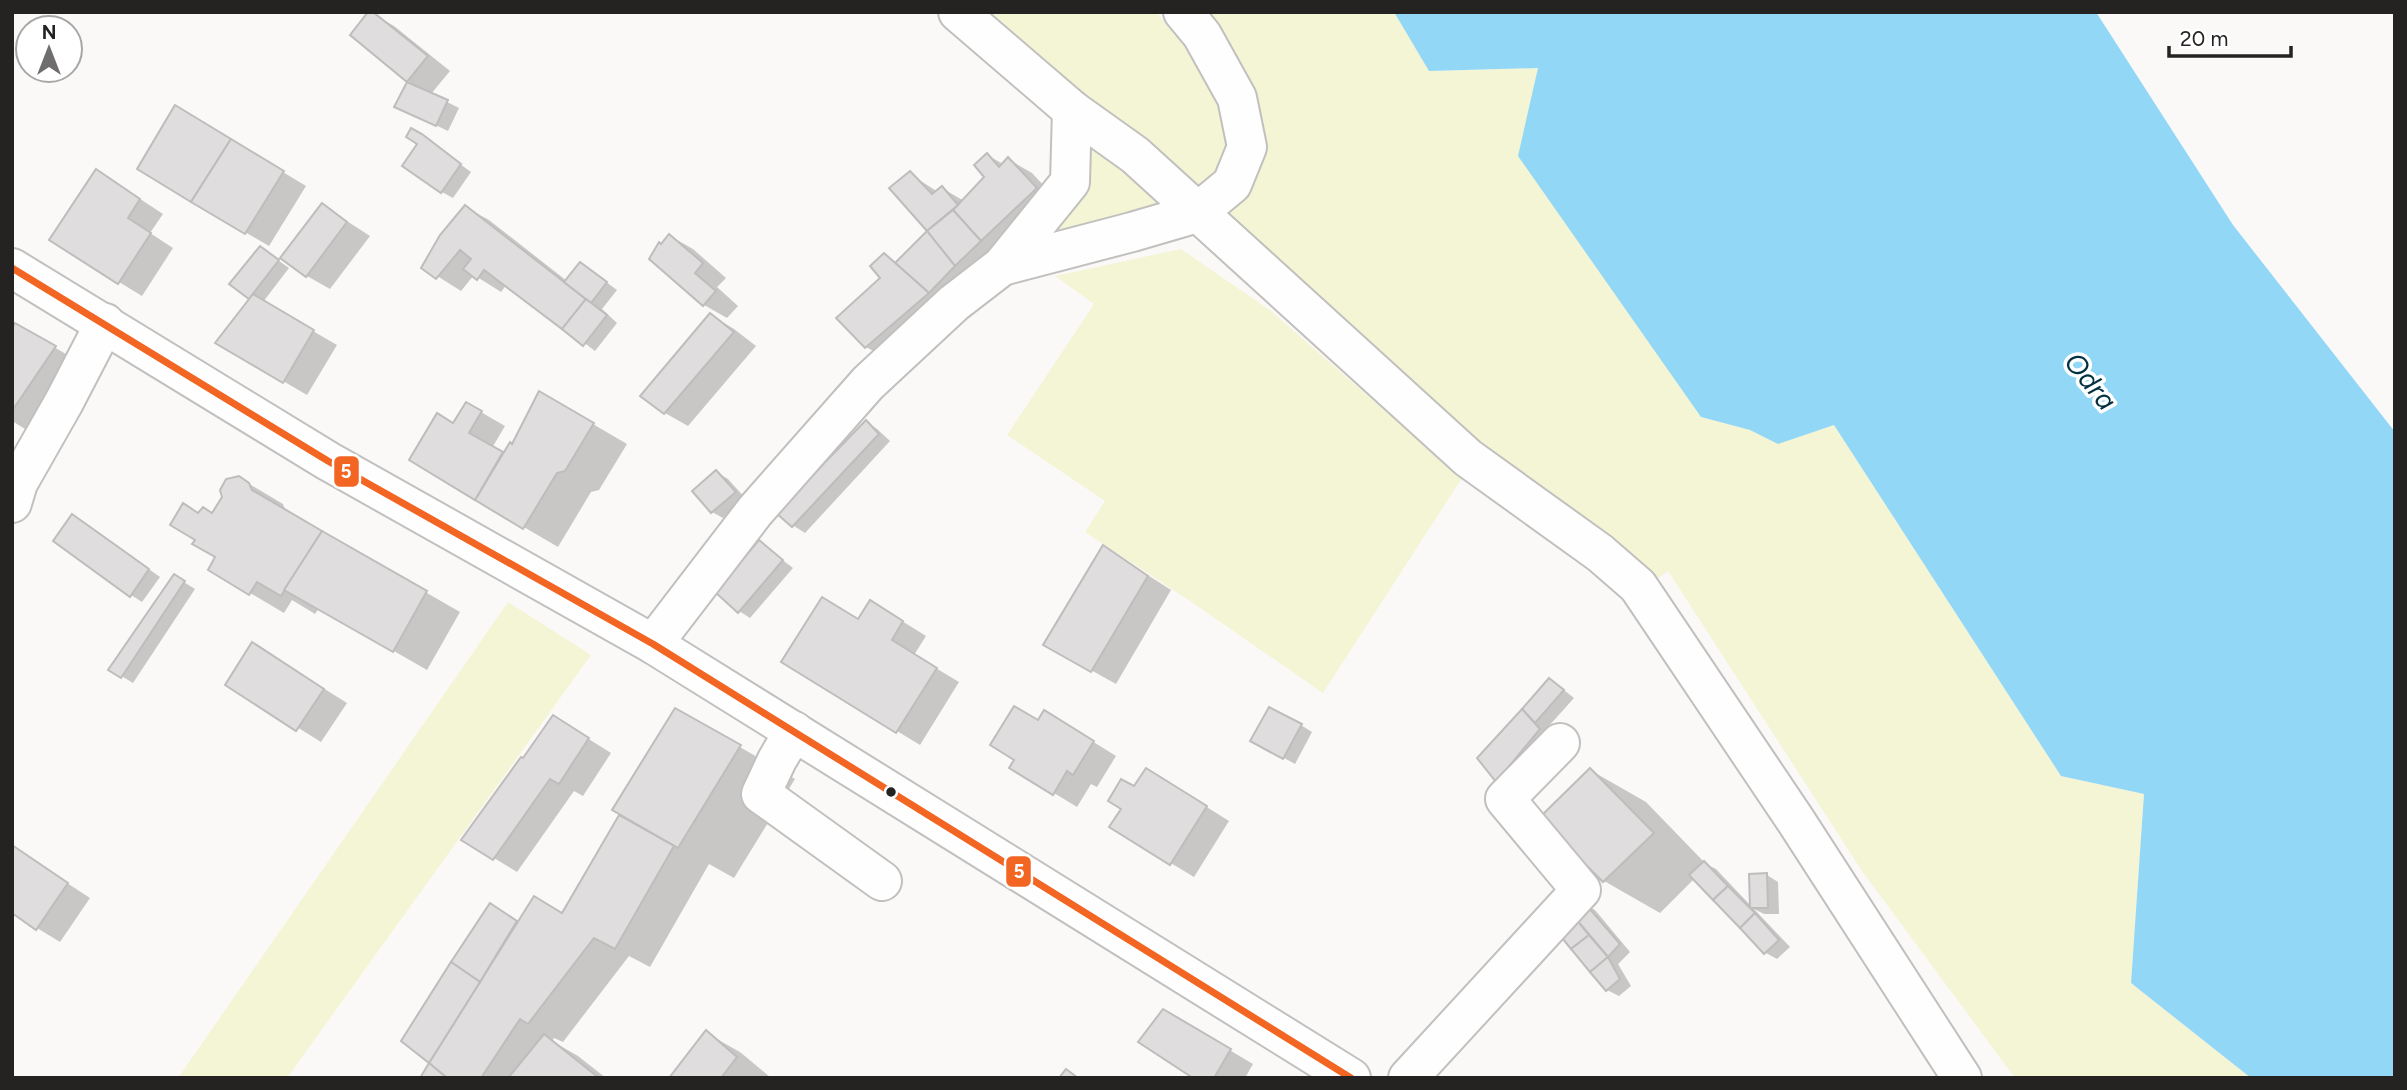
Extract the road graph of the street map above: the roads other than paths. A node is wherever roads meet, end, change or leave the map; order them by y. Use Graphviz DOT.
graph roads {
  1 [pos="958,12"];
  2 [pos="1183,12"];
  3 [pos="1072,110"];
  4 [pos="1197,213"];
  5 [pos="1002,265"];
  6 [pos="12,268"];
  7 [pos="104,323"];
  8 [pos="12,503"];
  9 [pos="653,644"];
  10 [pos="794,731"];
  11 [pos="1560,743"];
  12 [pos="882,881"];
  13 [pos="1351,1078"];
  14 [pos="1408,1078"];
  15 [pos="1962,1078"];
  1 -- 3 [label="street"];
  2 -- 4 [label="street"];
  3 -- 4 [label="street"];
  3 -- 5 [label="street"];
  4 -- 5 [label="street"];
  4 -- 15 [label="street"];
  5 -- 9 [label="street"];
  6 -- 7 [label="street"];
  7 -- 8 [label="street"];
  7 -- 9 [label="street"];
  9 -- 10 [label="street"];
  10 -- 12 [label="street"];
  10 -- 13 [label="street"];
  11 -- 14 [label="street"];
}
